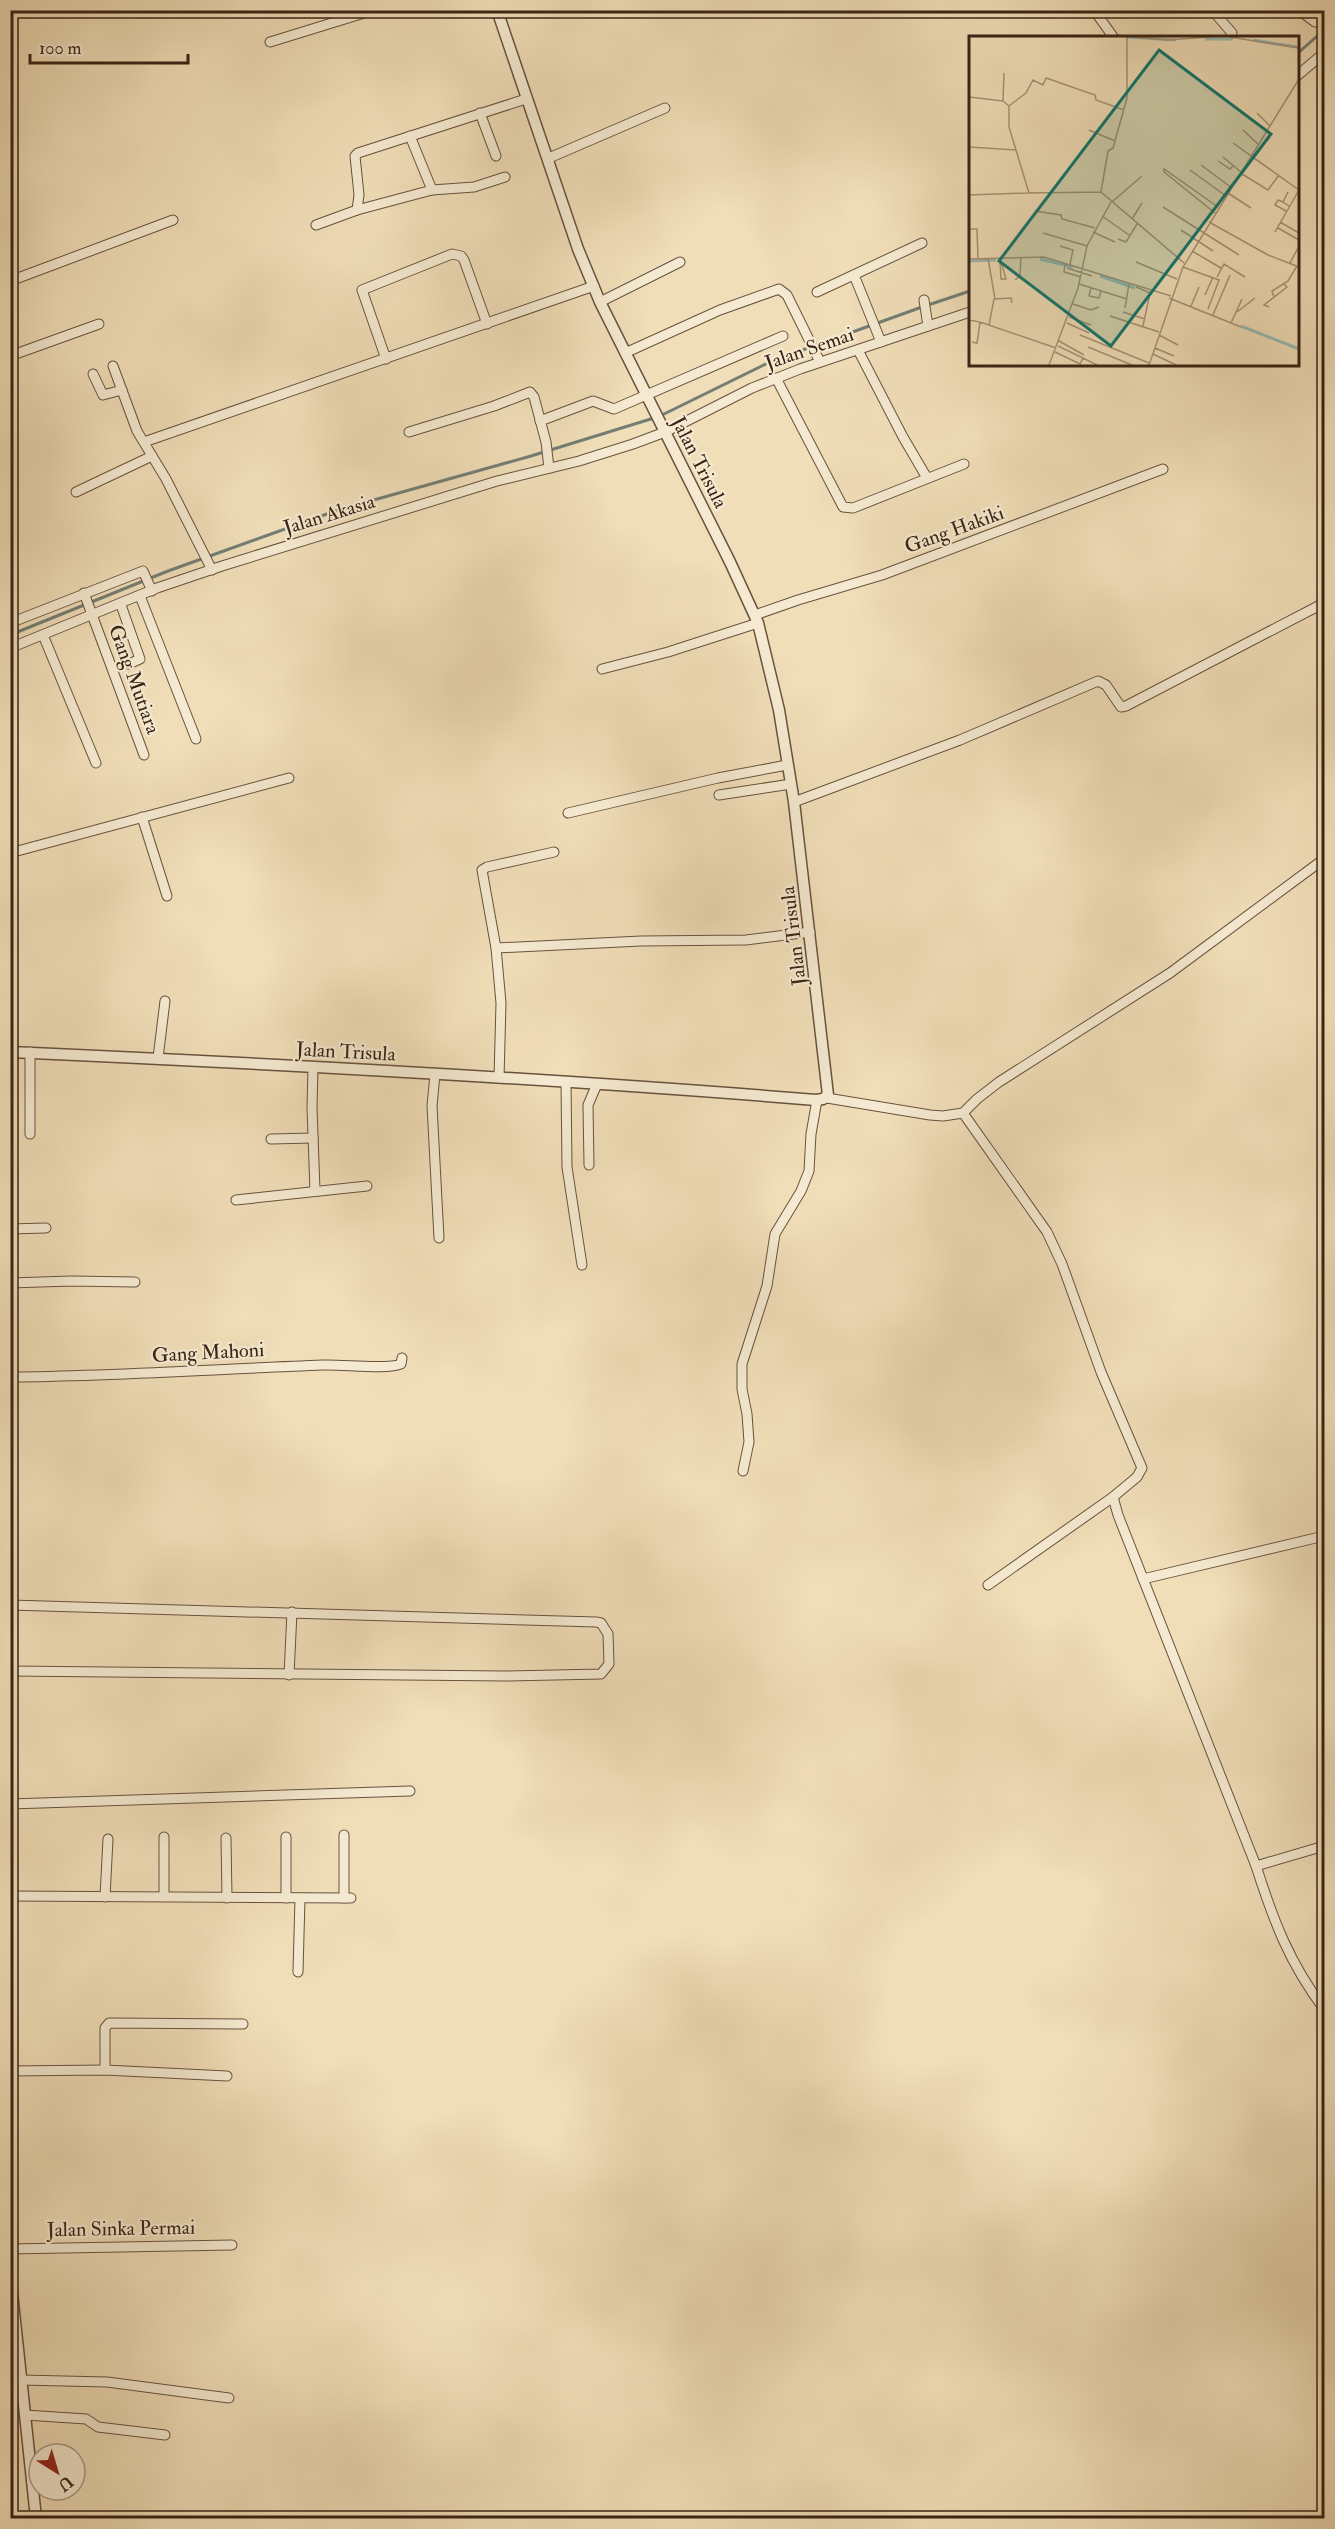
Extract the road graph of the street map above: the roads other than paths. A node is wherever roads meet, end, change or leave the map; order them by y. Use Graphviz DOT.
graph roads {
  1 [pos="374,10"];
  2 [pos="497,10"];
  3 [pos="1094,10"];
  4 [pos="1299,10"];
  5 [pos="1214,12"];
  6 [pos="1324,19"];
  7 [pos="1113,36"];
  8 [pos="1231,36"];
  9 [pos="270,42"];
  10 [pos="1324,53"];
  11 [pos="1299,74"];
  12 [pos="526,99"];
  13 [pos="665,108"];
  14 [pos="480,113"];
  15 [pos="410,136"];
  16 [pos="496,156"];
  17 [pos="549,158"];
  18 [pos="505,177"];
  19 [pos="432,190"];
  20 [pos="357,210"];
  21 [pos="173,220"];
  22 [pos="316,225"];
  23 [pos="921,243"];
  24 [pos="680,262"];
  25 [pos="854,275"];
  26 [pos="10,281"];
  27 [pos="594,286"];
  28 [pos="817,292"];
  29 [pos="600,302"];
  30 [pos="969,312"];
  31 [pos="99,324"];
  32 [pos="487,324"];
  33 [pos="783,336"];
  34 [pos="881,342"];
  35 [pos="858,350"];
  36 [pos="625,353"];
  37 [pos="10,356"];
  38 [pos="819,358"];
  39 [pos="386,359"];
  40 [pos="113,366"];
  41 [pos="93,374"];
  42 [pos="776,378"];
  43 [pos="122,390"];
  44 [pos="647,396"];
  45 [pos="540,421"];
  46 [pos="664,430"];
  47 [pos="409,432"];
  48 [pos="144,442"];
  49 [pos="152,456"];
  50 [pos="964,464"];
  51 [pos="549,467"];
  52 [pos="1163,469"];
  53 [pos="927,478"];
  54 [pos="76,492"];
  55 [pos="212,568"];
  56 [pos="152,588"];
  57 [pos="84,593"];
  58 [pos="140,596"];
  59 [pos="1324,603"];
  60 [pos="121,605"];
  61 [pos="92,614"];
  62 [pos="756,619"];
  63 [pos="10,623"];
  64 [pos="43,635"];
  65 [pos="10,648"];
  66 [pos="129,664"];
  67 [pos="602,669"];
  68 [pos="195,739"];
  69 [pos="144,755"];
  70 [pos="96,763"];
  71 [pos="787,765"];
  72 [pos="289,778"];
  73 [pos="790,784"];
  74 [pos="719,795"];
  75 [pos="794,802"];
  76 [pos="568,813"];
  77 [pos="142,817"];
  78 [pos="554,852"];
  79 [pos="10,853"];
  80 [pos="1324,859"];
  81 [pos="167,896"];
  82 [pos="810,932"];
  83 [pos="496,948"];
  84 [pos="165,1001"];
  85 [pos="10,1052"];
  86 [pos="30,1052"];
  87 [pos="158,1058"];
  88 [pos="313,1068"];
  89 [pos="435,1074"];
  90 [pos="499,1078"];
  91 [pos="566,1082"];
  92 [pos="597,1084"];
  93 [pos="822,1099"];
  94 [pos="963,1113"];
  95 [pos="30,1134"];
  96 [pos="313,1138"];
  97 [pos="271,1139"];
  98 [pos="589,1165"];
  99 [pos="367,1186"];
  100 [pos="315,1191"];
  101 [pos="236,1200"];
  102 [pos="46,1228"];
  103 [pos="10,1229"];
  104 [pos="439,1238"];
  105 [pos="582,1265"];
  106 [pos="135,1282"];
  107 [pos="10,1283"];
  108 [pos="402,1358"];
  109 [pos="10,1377"];
  110 [pos="743,1471"];
  111 [pos="1114,1501"];
  112 [pos="1324,1536"];
  113 [pos="1143,1579"];
  114 [pos="988,1585"];
  115 [pos="10,1605"];
  116 [pos="292,1612"];
  117 [pos="10,1671"];
  118 [pos="289,1675"];
  119 [pos="410,1791"];
  120 [pos="10,1804"];
  121 [pos="344,1835"];
  122 [pos="164,1837"];
  123 [pos="226,1838"];
  124 [pos="286,1838"];
  125 [pos="108,1839"];
  126 [pos="1324,1846"];
  127 [pos="1256,1866"];
  128 [pos="10,1896"];
  129 [pos="164,1896"];
  130 [pos="105,1897"];
  131 [pos="227,1898"];
  132 [pos="285,1898"];
  133 [pos="300,1898"];
  134 [pos="298,1972"];
  135 [pos="1324,2009"];
  136 [pos="243,2024"];
  137 [pos="105,2070"];
  138 [pos="10,2071"];
  139 [pos="227,2076"];
  140 [pos="232,2245"];
  141 [pos="10,2248"];
  142 [pos="10,2274"];
  143 [pos="21,2380"];
  144 [pos="229,2398"];
  145 [pos="25,2415"];
  146 [pos="165,2435"];
  147 [pos="36,2518"];
  1 -- 9 [label="street"];
  2 -- 12 [label="street, Jalan Trisula"];
  3 -- 7 [label="street"];
  4 -- 6 [label="street"];
  5 -- 8 [label="street"];
  10 -- 11 [label="street"];
  12 -- 14 [label="street"];
  12 -- 17 [label="street, Jalan Trisula"];
  13 -- 17 [label="street"];
  14 -- 15 [label="street"];
  14 -- 16 [label="street"];
  15 -- 19 [label="street"];
  15 -- 20 [label="street"];
  17 -- 27 [label="street, Jalan Trisula"];
  18 -- 19 [label="street"];
  19 -- 20 [label="street"];
  20 -- 22 [label="street"];
  21 -- 26 [label="street"];
  23 -- 25 [label="street"];
  24 -- 29 [label="street"];
  25 -- 28 [label="street"];
  25 -- 34 [label="street"];
  27 -- 29 [label="street, Jalan Trisula"];
  27 -- 32 [label="street"];
  29 -- 36 [label="street, Jalan Trisula"];
  30 -- 34 [label="street, Jalan Semai"];
  31 -- 37 [label="street"];
  32 -- 39 [label="street"];
  32 -- 39 [label="street"];
  33 -- 44 [label="street"];
  34 -- 35 [label="street, Jalan Semai"];
  35 -- 38 [label="street, Jalan Semai"];
  35 -- 53 [label="street"];
  36 -- 38 [label="street"];
  36 -- 44 [label="street, Jalan Trisula"];
  38 -- 42 [label="street, Jalan Semai"];
  39 -- 48 [label="street"];
  40 -- 43 [label="street"];
  41 -- 43 [label="street"];
  42 -- 46 [label="street, Jalan Semai"];
  42 -- 53 [label="street"];
  43 -- 48 [label="street"];
  44 -- 45 [label="street"];
  44 -- 46 [label="street, Jalan Trisula"];
  45 -- 47 [label="street"];
  45 -- 51 [label="street"];
  46 -- 51 [label="street, Jalan Akasia"];
  46 -- 62 [label="street, Jalan Trisula"];
  48 -- 49 [label="street"];
  49 -- 54 [label="street"];
  49 -- 55 [label="street"];
  50 -- 53 [label="street"];
  51 -- 55 [label="street, Jalan Akasia"];
  52 -- 62 [label="street, Gang Hakiki"];
  55 -- 56 [label="street, Jalan Akasia"];
  56 -- 57 [label="street"];
  56 -- 58 [label="street, Jalan Akasia"];
  57 -- 61 [label="street, Gang Mutiara"];
  57 -- 63 [label="street"];
  58 -- 60 [label="street, Jalan Akasia"];
  58 -- 68 [label="street"];
  59 -- 75 [label="street"];
  60 -- 61 [label="street, Jalan Akasia"];
  60 -- 66 [label="street"];
  61 -- 64 [label="street, Jalan Akasia"];
  61 -- 69 [label="street, Gang Mutiara"];
  62 -- 67 [label="street, Gang Hakiki"];
  62 -- 71 [label="street, Jalan Trisula"];
  64 -- 65 [label="street, Jalan Akasia"];
  64 -- 70 [label="street"];
  71 -- 73 [label="street, Jalan Trisula"];
  71 -- 76 [label="street"];
  72 -- 77 [label="street"];
  73 -- 74 [label="street"];
  73 -- 75 [label="street, Jalan Trisula"];
  75 -- 82 [label="street, Jalan Trisula"];
  77 -- 79 [label="street"];
  77 -- 81 [label="street"];
  78 -- 83 [label="street"];
  80 -- 94 [label="street"];
  82 -- 83 [label="street"];
  82 -- 93 [label="street, Jalan Trisula"];
  83 -- 90 [label="street"];
  84 -- 87 [label="street"];
  85 -- 86 [label="street, Jalan Trisula"];
  86 -- 87 [label="street, Jalan Trisula"];
  86 -- 95 [label="street"];
  87 -- 88 [label="street, Jalan Trisula"];
  88 -- 89 [label="street, Jalan Trisula"];
  88 -- 96 [label="street"];
  89 -- 90 [label="street, Jalan Trisula"];
  89 -- 104 [label="street"];
  90 -- 91 [label="street, Jalan Trisula"];
  91 -- 92 [label="street, Jalan Trisula"];
  91 -- 105 [label="street"];
  92 -- 93 [label="street, Jalan Trisula"];
  92 -- 98 [label="street"];
  93 -- 94 [label="street"];
  93 -- 110 [label="street"];
  94 -- 111 [label="street"];
  96 -- 97 [label="street"];
  96 -- 100 [label="street"];
  99 -- 100 [label="street"];
  100 -- 101 [label="street"];
  102 -- 103 [label="street"];
  106 -- 107 [label="street"];
  108 -- 109 [label="street, Gang Mahoni"];
  111 -- 113 [label="street"];
  111 -- 114 [label="street"];
  112 -- 113 [label="street"];
  113 -- 127 [label="street"];
  115 -- 116 [label="street"];
  116 -- 118 [label="street"];
  116 -- 118 [label="street"];
  117 -- 118 [label="street"];
  119 -- 120 [label="street"];
  121 -- 133 [label="street"];
  122 -- 129 [label="street"];
  123 -- 131 [label="street"];
  124 -- 132 [label="street"];
  125 -- 130 [label="street"];
  126 -- 127 [label="street"];
  127 -- 135 [label="street"];
  128 -- 130 [label="street"];
  129 -- 130 [label="street"];
  129 -- 131 [label="street"];
  131 -- 132 [label="street"];
  132 -- 133 [label="street"];
  133 -- 134 [label="street"];
  136 -- 137 [label="street"];
  137 -- 138 [label="street"];
  137 -- 139 [label="street"];
  140 -- 141 [label="street, Jalan Sinka Permai"];
  142 -- 143 [label="street"];
  143 -- 144 [label="street"];
  143 -- 145 [label="street"];
  145 -- 146 [label="street"];
  145 -- 147 [label="street"];
}
